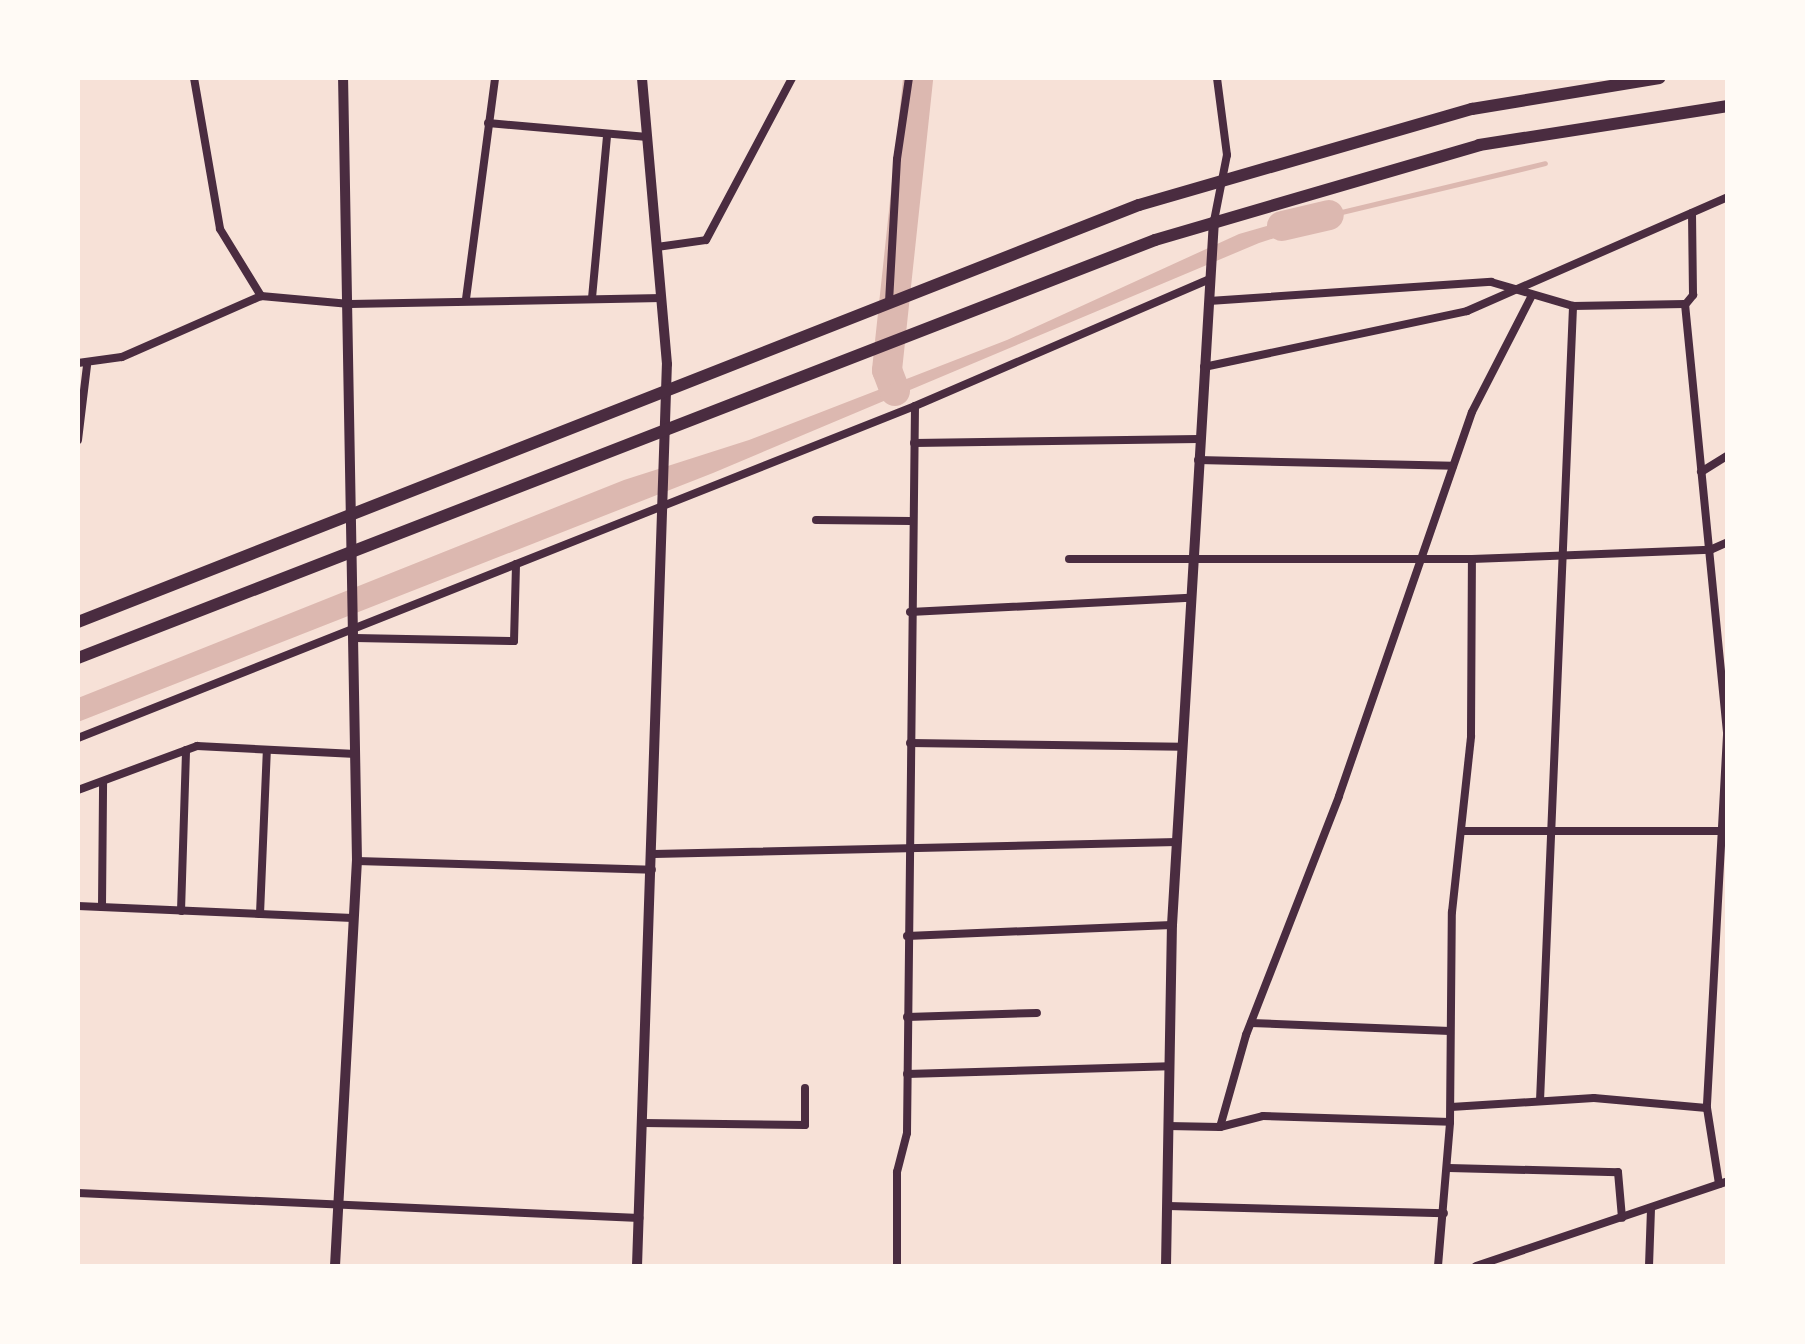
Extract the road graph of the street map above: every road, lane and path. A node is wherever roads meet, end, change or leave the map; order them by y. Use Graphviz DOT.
graph roads {
  1 [pos="194,78"];
  2 [pos="343,78"];
  3 [pos="495,78"];
  4 [pos="642,78"];
  5 [pos="792,78"];
  6 [pos="909,78"];
  7 [pos="1217,78"];
  8 [pos="1660,78"];
  9 [pos="1728,106"];
  10 [pos="488,123"];
  11 [pos="607,135"];
  12 [pos="647,137"];
  13 [pos="1222,179"];
  14 [pos="1728,197"];
  15 [pos="1692,213"];
  16 [pos="1214,224"];
  17 [pos="657,248"];
  18 [pos="1210,274"];
  19 [pos="1516,290"];
  20 [pos="261,296"];
  21 [pos="1531,297"];
  22 [pos="592,298"];
  23 [pos="662,298"];
  24 [pos="466,299"];
  25 [pos="1209,301"];
  26 [pos="890,302"];
  27 [pos="350,304"];
  28 [pos="1573,306"];
  29 [pos="1685,306"];
  30 [pos="82,365"];
  31 [pos="1204,367"];
  32 [pos="667,390"];
  33 [pos="915,406"];
  34 [pos="666,435"];
  35 [pos="1200,439"];
  36 [pos="78,440"];
  37 [pos="914,442"];
  38 [pos="1728,455"];
  39 [pos="1198,460"];
  40 [pos="1453,466"];
  41 [pos="1701,472"];
  42 [pos="664,506"];
  43 [pos="353,514"];
  44 [pos="816,520"];
  45 [pos="911,522"];
  46 [pos="1728,542"];
  47 [pos="354,550"];
  48 [pos="1710,550"];
  49 [pos="1561,554"];
  50 [pos="1192,558"];
  51 [pos="1069,559"];
  52 [pos="1472,559"];
  53 [pos="1419,560"];
  54 [pos="516,564"];
  55 [pos="1190,598"];
  56 [pos="910,612"];
  57 [pos="78,622"];
  58 [pos="354,624"];
  59 [pos="355,638"];
  60 [pos="1723,640"];
  61 [pos="78,658"];
  62 [pos="78,738"];
  63 [pos="910,743"];
  64 [pos="1182,747"];
  65 [pos="186,750"];
  66 [pos="266,750"];
  67 [pos="356,754"];
  68 [pos="1727,758"];
  69 [pos="103,782"];
  70 [pos="78,790"];
  71 [pos="1464,831"];
  72 [pos="1549,831"];
  73 [pos="1725,831"];
  74 [pos="1177,842"];
  75 [pos="910,844"];
  76 [pos="654,854"];
  77 [pos="357,860"];
  78 [pos="654,870"];
  79 [pos="78,906"];
  80 [pos="102,907"];
  81 [pos="181,910"];
  82 [pos="260,914"];
  83 [pos="354,918"];
  84 [pos="1172,925"];
  85 [pos="908,936"];
  86 [pos="1038,1013"];
  87 [pos="907,1017"];
  88 [pos="1251,1024"];
  89 [pos="1450,1031"];
  90 [pos="1169,1066"];
  91 [pos="907,1074"];
  92 [pos="805,1088"];
  93 [pos="1540,1100"];
  94 [pos="1451,1107"];
  95 [pos="1707,1108"];
  96 [pos="1450,1122"];
  97 [pos="644,1123"];
  98 [pos="1168,1126"];
  99 [pos="1220,1127"];
  100 [pos="1448,1168"];
  101 [pos="1723,1183"];
  102 [pos="78,1193"];
  103 [pos="338,1204"];
  104 [pos="1168,1206"];
  105 [pos="1651,1208"];
  106 [pos="1444,1214"];
  107 [pos="639,1218"];
  108 [pos="1622,1218"];
  109 [pos="335,1266"];
  110 [pos="637,1266"];
  111 [pos="897,1266"];
  112 [pos="1166,1266"];
  113 [pos="1438,1266"];
  114 [pos="1476,1266"];
  115 [pos="1649,1266"];
  1 -- 20 [label="street"];
  2 -- 27 [label="street"];
  3 -- 10 [label="street"];
  4 -- 12 [label="street"];
  5 -- 17 [label="street"];
  6 -- 26 [label="street"];
  7 -- 13 [label="street"];
  8 -- 13 [label="highway"];
  9 -- 16 [label="highway"];
  10 -- 11 [label="street"];
  10 -- 24 [label="street"];
  11 -- 12 [label="street"];
  11 -- 22 [label="street"];
  12 -- 17 [label="street"];
  13 -- 16 [label="street"];
  13 -- 26 [label="highway"];
  14 -- 15 [label="street"];
  15 -- 19 [label="street"];
  15 -- 29 [label="street"];
  16 -- 18 [label="street"];
  16 -- 34 [label="highway"];
  17 -- 23 [label="street"];
  18 -- 25 [label="street"];
  18 -- 33 [label="street"];
  19 -- 21 [label="street"];
  19 -- 25 [label="street"];
  19 -- 31 [label="street"];
  20 -- 27 [label="street"];
  20 -- 30 [label="street"];
  21 -- 28 [label="street"];
  21 -- 40 [label="street"];
  22 -- 23 [label="street"];
  22 -- 24 [label="street"];
  23 -- 32 [label="street"];
  24 -- 27 [label="street"];
  25 -- 31 [label="street"];
  26 -- 32 [label="highway"];
  27 -- 43 [label="street"];
  28 -- 29 [label="street"];
  28 -- 49 [label="street"];
  29 -- 41 [label="street"];
  30 -- 36 [label="street"];
  31 -- 35 [label="street"];
  32 -- 34 [label="street"];
  32 -- 43 [label="highway"];
  33 -- 37 [label="street"];
  33 -- 42 [label="street"];
  34 -- 42 [label="street"];
  34 -- 47 [label="highway"];
  35 -- 37 [label="street"];
  35 -- 39 [label="street"];
  37 -- 45 [label="street"];
  38 -- 41 [label="street"];
  39 -- 40 [label="street"];
  39 -- 50 [label="street"];
  40 -- 53 [label="street"];
  41 -- 48 [label="street"];
  42 -- 54 [label="street"];
  42 -- 76 [label="street"];
  43 -- 47 [label="street"];
  43 -- 57 [label="highway"];
  44 -- 45 [label="street"];
  45 -- 56 [label="street"];
  46 -- 48 [label="street"];
  47 -- 58 [label="street"];
  47 -- 61 [label="highway"];
  48 -- 49 [label="street"];
  48 -- 60 [label="street"];
  49 -- 52 [label="street"];
  49 -- 72 [label="street"];
  50 -- 51 [label="street"];
  50 -- 53 [label="street"];
  50 -- 55 [label="street"];
  52 -- 53 [label="street"];
  52 -- 71 [label="street"];
  53 -- 88 [label="street"];
  54 -- 58 [label="street"];
  54 -- 59 [label="street"];
  55 -- 56 [label="street"];
  55 -- 64 [label="street"];
  56 -- 63 [label="street"];
  58 -- 59 [label="street"];
  58 -- 62 [label="street"];
  59 -- 67 [label="street"];
  60 -- 68 [label="street"];
  63 -- 64 [label="street"];
  63 -- 75 [label="street"];
  64 -- 74 [label="street"];
  65 -- 66 [label="street"];
  65 -- 69 [label="street"];
  65 -- 81 [label="street"];
  66 -- 67 [label="street"];
  66 -- 82 [label="street"];
  67 -- 77 [label="street"];
  68 -- 73 [label="street"];
  69 -- 70 [label="street"];
  69 -- 80 [label="street"];
  71 -- 72 [label="street"];
  71 -- 89 [label="street"];
  72 -- 73 [label="street"];
  72 -- 93 [label="street"];
  73 -- 95 [label="street"];
  74 -- 75 [label="street"];
  74 -- 84 [label="street"];
  75 -- 76 [label="street"];
  75 -- 85 [label="street"];
  76 -- 78 [label="street"];
  77 -- 78 [label="street"];
  77 -- 83 [label="street"];
  78 -- 97 [label="street"];
  79 -- 80 [label="street"];
  80 -- 81 [label="street"];
  81 -- 82 [label="street"];
  82 -- 83 [label="street"];
  83 -- 103 [label="street"];
  84 -- 85 [label="street"];
  84 -- 90 [label="street"];
  85 -- 87 [label="street"];
  86 -- 87 [label="street"];
  87 -- 91 [label="street"];
  88 -- 89 [label="street"];
  88 -- 99 [label="street"];
  89 -- 94 [label="street"];
  90 -- 91 [label="street"];
  90 -- 98 [label="street"];
  91 -- 111 [label="street"];
  92 -- 97 [label="street"];
  93 -- 94 [label="street"];
  93 -- 95 [label="street"];
  94 -- 96 [label="street"];
  95 -- 101 [label="street"];
  96 -- 99 [label="street"];
  96 -- 100 [label="street"];
  97 -- 107 [label="street"];
  98 -- 99 [label="street"];
  98 -- 104 [label="street"];
  100 -- 106 [label="street"];
  100 -- 108 [label="street"];
  101 -- 105 [label="street"];
  102 -- 103 [label="street"];
  103 -- 107 [label="street"];
  103 -- 109 [label="street"];
  104 -- 106 [label="street"];
  104 -- 112 [label="street"];
  105 -- 108 [label="street"];
  105 -- 115 [label="street"];
  106 -- 113 [label="street"];
  107 -- 110 [label="street"];
  108 -- 114 [label="street"];
}
